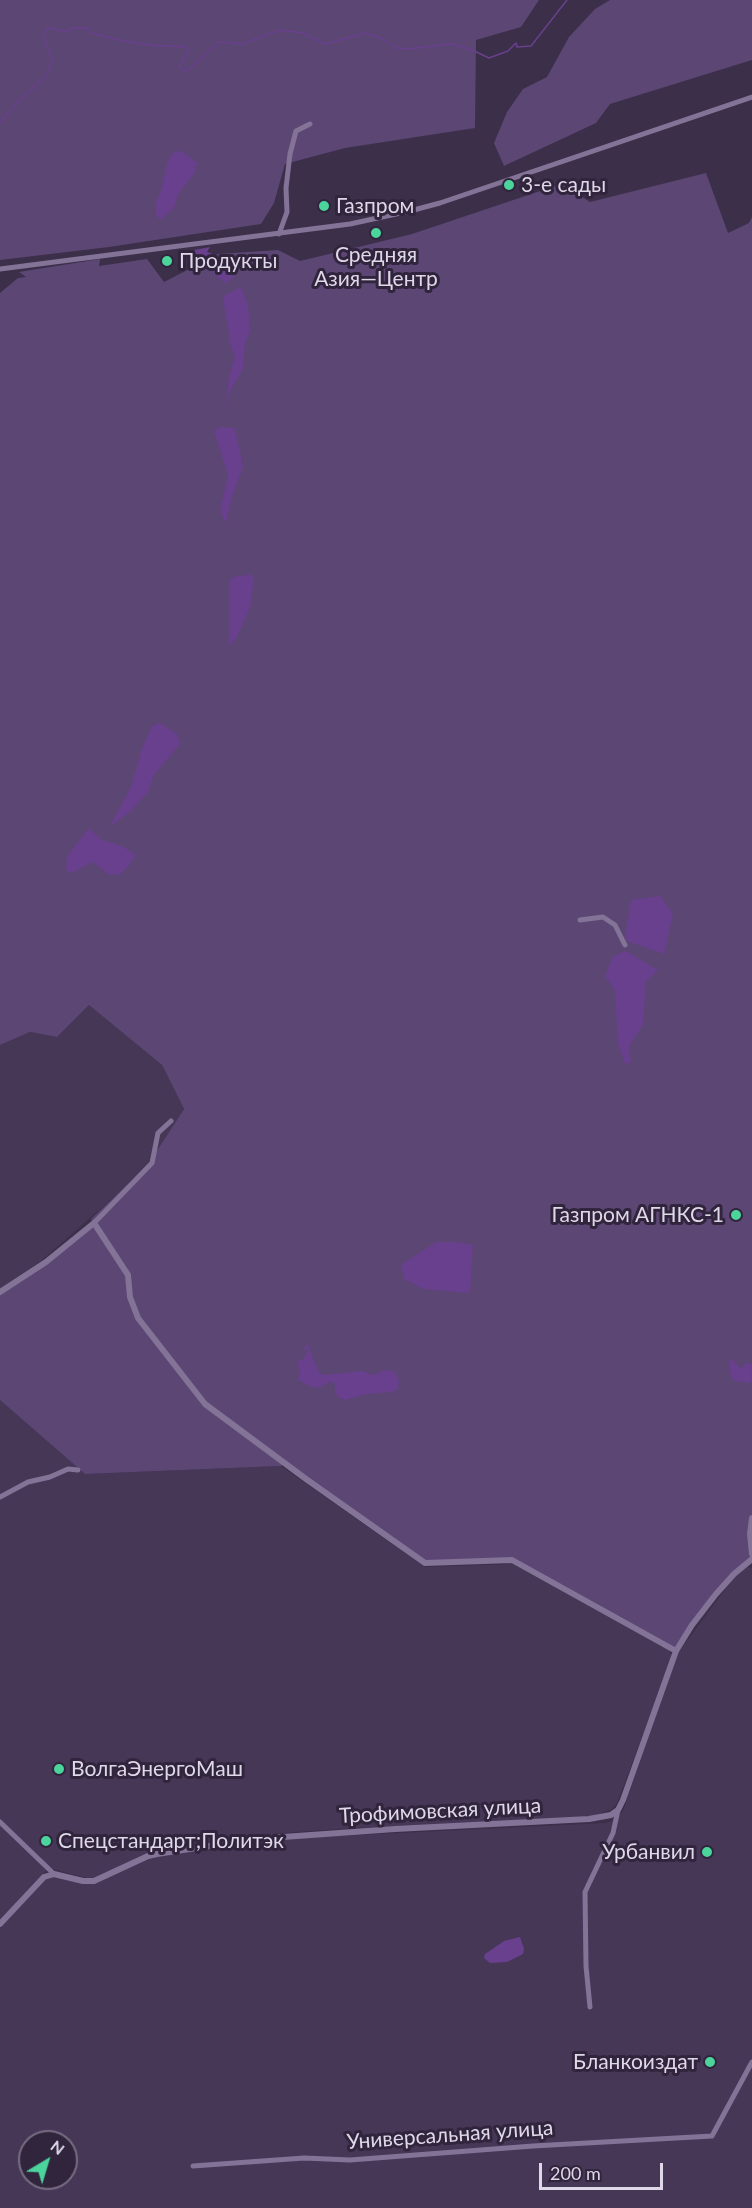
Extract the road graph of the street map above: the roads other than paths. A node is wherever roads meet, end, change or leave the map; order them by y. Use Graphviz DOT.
graph roads {
  1 [pos="752,98"];
  2 [pos="310,124"];
  3 [pos="279,234"];
  4 [pos="0,269"];
  5 [pos="580,920"];
  6 [pos="625,945"];
  7 [pos="171,1121"];
  8 [pos="94,1223"];
  9 [pos="0,1292"];
  10 [pos="78,1470"];
  11 [pos="0,1497"];
  12 [pos="752,1518"];
  13 [pos="752,1554"];
  14 [pos="752,1559"];
  15 [pos="676,1651"];
  16 [pos="618,1810"];
  17 [pos="0,1822"];
  18 [pos="54,1875"];
  19 [pos="0,1924"];
  20 [pos="590,2007"];
  21 [pos="752,2062"];
  22 [pos="193,2166"];
  1 -- 3 [label="street"];
  2 -- 3 [label="street"];
  3 -- 4 [label="street"];
  5 -- 6 [label="street"];
  7 -- 8 [label="street"];
  8 -- 9 [label="street"];
  8 -- 15 [label="street"];
  10 -- 11 [label="street"];
  12 -- 13 [label="street"];
  14 -- 15 [label="street"];
  15 -- 16 [label="street"];
  16 -- 18 [label="street, Трофимовская улица"];
  16 -- 20 [label="street"];
  17 -- 18 [label="street"];
  18 -- 19 [label="street"];
  21 -- 22 [label="street, Универсальная улица"];
}
